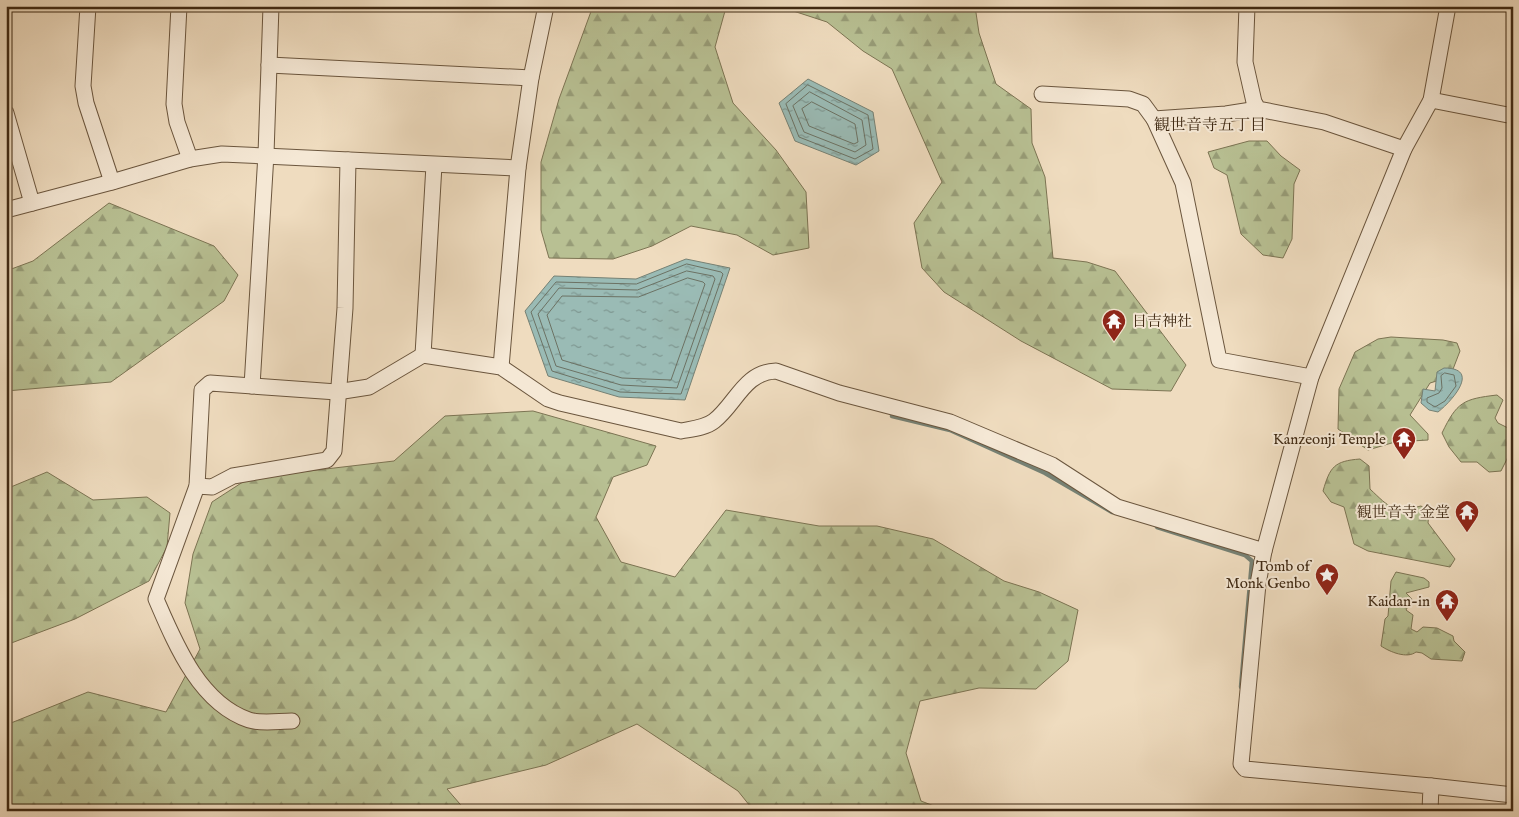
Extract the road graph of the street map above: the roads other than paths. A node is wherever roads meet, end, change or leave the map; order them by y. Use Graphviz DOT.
graph roads {
  1 [pos="88,6"];
  2 [pos="179,6"];
  3 [pos="271,6"];
  4 [pos="546,6"];
  5 [pos="1247,6"];
  6 [pos="1448,6"];
  7 [pos="269,65"];
  8 [pos="531,78"];
  9 [pos="1042,94"];
  10 [pos="1431,100"];
  11 [pos="1258,109"];
  12 [pos="6,113"];
  13 [pos="1513,116"];
  14 [pos="1154,119"];
  15 [pos="1404,149"];
  16 [pos="266,154"];
  17 [pos="190,159"];
  18 [pos="348,160"];
  19 [pos="434,164"];
  20 [pos="518,168"];
  21 [pos="112,182"];
  22 [pos="32,203"];
  23 [pos="6,210"];
  24 [pos="423,355"];
  25 [pos="501,367"];
  26 [pos="1311,377"];
  27 [pos="252,386"];
  28 [pos="337,392"];
  29 [pos="197,486"];
  30 [pos="1264,551"];
  31 [pos="292,721"];
  32 [pos="1430,786"];
  33 [pos="1513,795"];
  34 [pos="1430,811"];
  1 -- 21 [label="street"];
  2 -- 17 [label="street"];
  3 -- 7 [label="street"];
  4 -- 8 [label="street"];
  5 -- 11 [label="street"];
  6 -- 10 [label="street"];
  7 -- 8 [label="street"];
  7 -- 16 [label="street"];
  8 -- 20 [label="street"];
  9 -- 14 [label="street"];
  10 -- 13 [label="street"];
  10 -- 15 [label="street"];
  11 -- 14 [label="street"];
  11 -- 15 [label="street"];
  12 -- 22 [label="street"];
  14 -- 26 [label="street"];
  15 -- 26 [label="street"];
  16 -- 17 [label="street"];
  16 -- 18 [label="street"];
  16 -- 27 [label="street"];
  17 -- 21 [label="street"];
  18 -- 19 [label="street"];
  18 -- 28 [label="street"];
  19 -- 20 [label="street"];
  19 -- 24 [label="street"];
  20 -- 25 [label="street"];
  21 -- 22 [label="street"];
  22 -- 23 [label="street"];
  24 -- 25 [label="street"];
  24 -- 28 [label="street"];
  25 -- 30 [label="street"];
  26 -- 30 [label="street"];
  27 -- 28 [label="street"];
  27 -- 29 [label="street"];
  28 -- 29 [label="street"];
  29 -- 31 [label="street"];
  30 -- 32 [label="street"];
  32 -- 33 [label="street"];
  32 -- 34 [label="street"];
}
